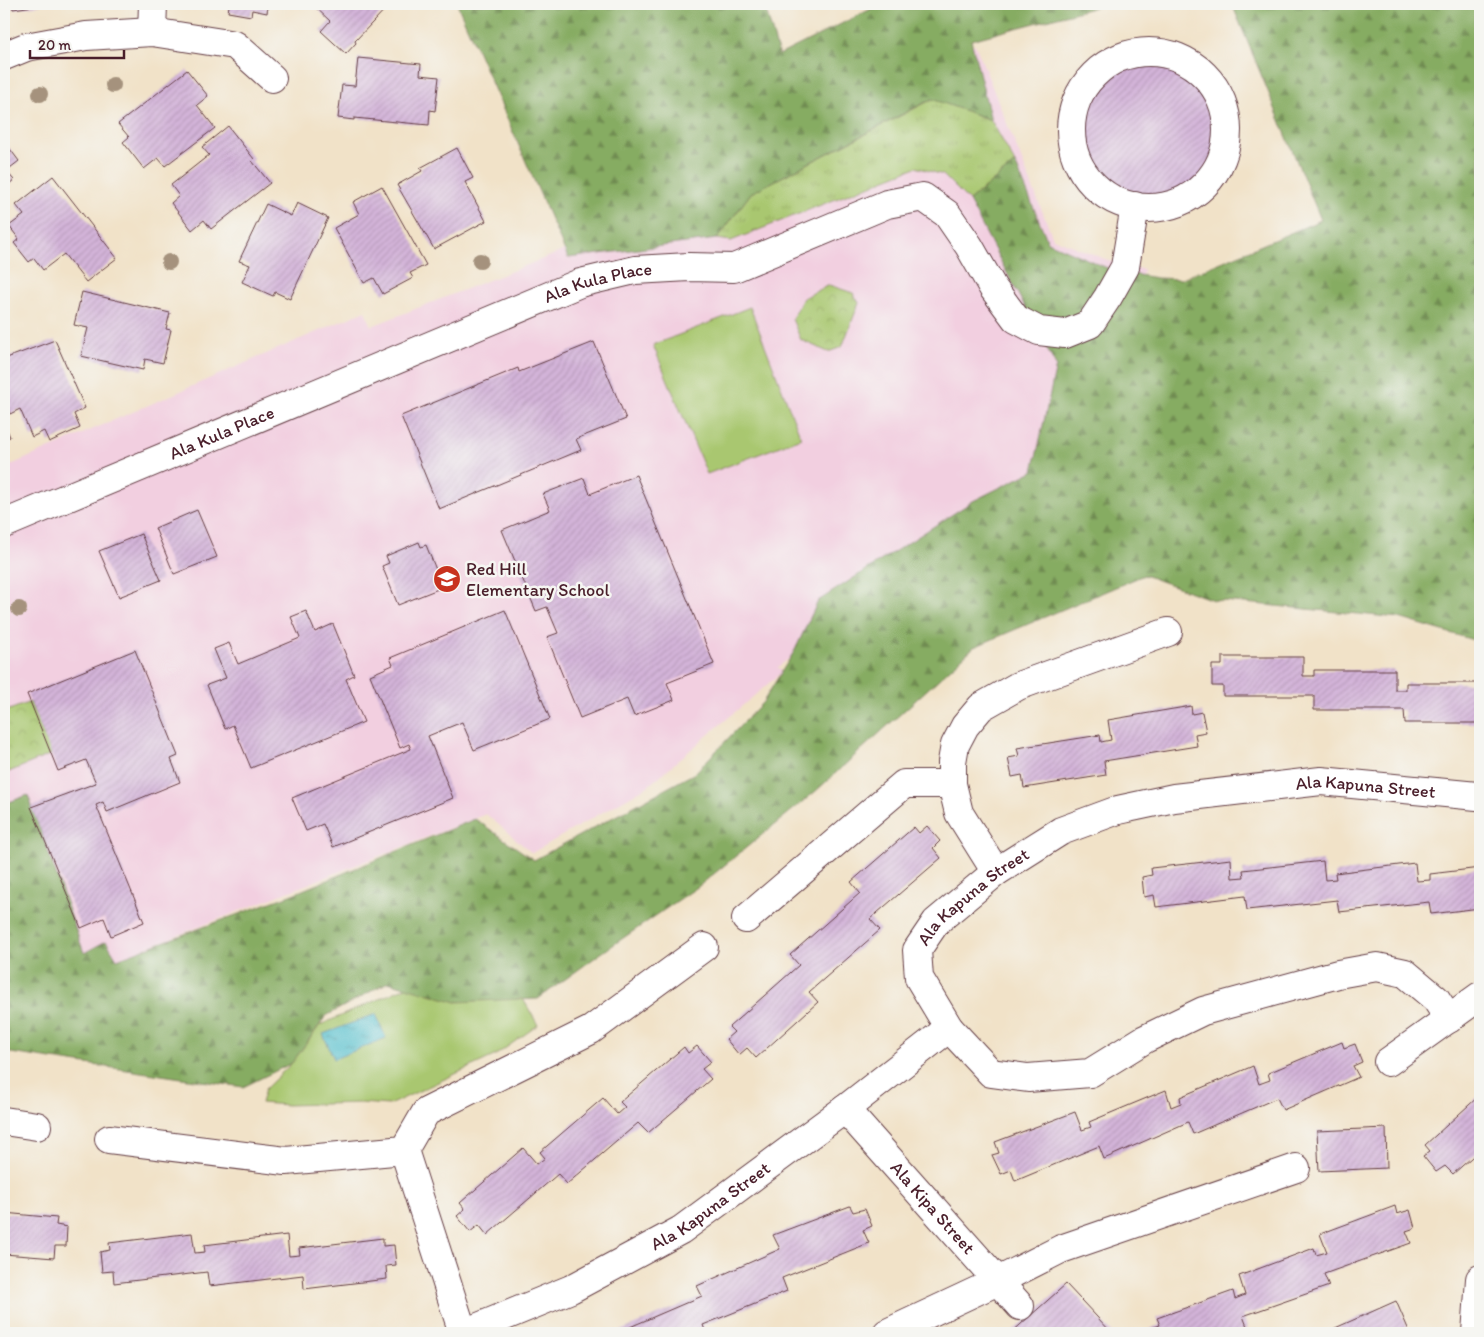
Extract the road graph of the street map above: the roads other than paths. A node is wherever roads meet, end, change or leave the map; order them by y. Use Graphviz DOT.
graph roads {
  1 [pos="153,4"];
  2 [pos="152,32"];
  3 [pos="4,56"];
  4 [pos="272,78"];
  5 [pos="1135,206"];
  6 [pos="4,524"];
  7 [pos="1168,632"];
  8 [pos="952,784"];
  9 [pos="1477,796"];
  10 [pos="996,872"];
  11 [pos="746,919"];
  12 [pos="704,947"];
  13 [pos="1480,996"];
  14 [pos="1449,1019"];
  15 [pos="950,1028"];
  16 [pos="1388,1062"];
  17 [pos="845,1109"];
  18 [pos="4,1121"];
  19 [pos="36,1126"];
  20 [pos="109,1140"];
  21 [pos="404,1150"];
  22 [pos="1296,1168"];
  23 [pos="1480,1279"];
  24 [pos="998,1281"];
  25 [pos="1020,1306"];
  26 [pos="463,1333"];
  27 [pos="887,1333"];
  28 [pos="1476,1333"];
  1 -- 2 [label="street"];
  2 -- 3 [label="street"];
  2 -- 4 [label="street"];
  5 -- 5 [label="street"];
  5 -- 6 [label="street, Ala Kula Place"];
  7 -- 8 [label="street"];
  8 -- 10 [label="street"];
  8 -- 11 [label="street"];
  9 -- 10 [label="street, Ala Kapuna Street"];
  10 -- 15 [label="street, Ala Kapuna Street"];
  12 -- 21 [label="street"];
  13 -- 14 [label="street"];
  14 -- 15 [label="street"];
  14 -- 16 [label="street"];
  15 -- 17 [label="street, Ala Kapuna Street"];
  17 -- 24 [label="street, Ala Kipa Street"];
  17 -- 26 [label="street, Ala Kapuna Street"];
  18 -- 19 [label="street"];
  20 -- 21 [label="street"];
  21 -- 26 [label="street"];
  22 -- 24 [label="street"];
  23 -- 28 [label="street"];
  24 -- 25 [label="street, Ala Kipa Street"];
  24 -- 27 [label="street"];
}
